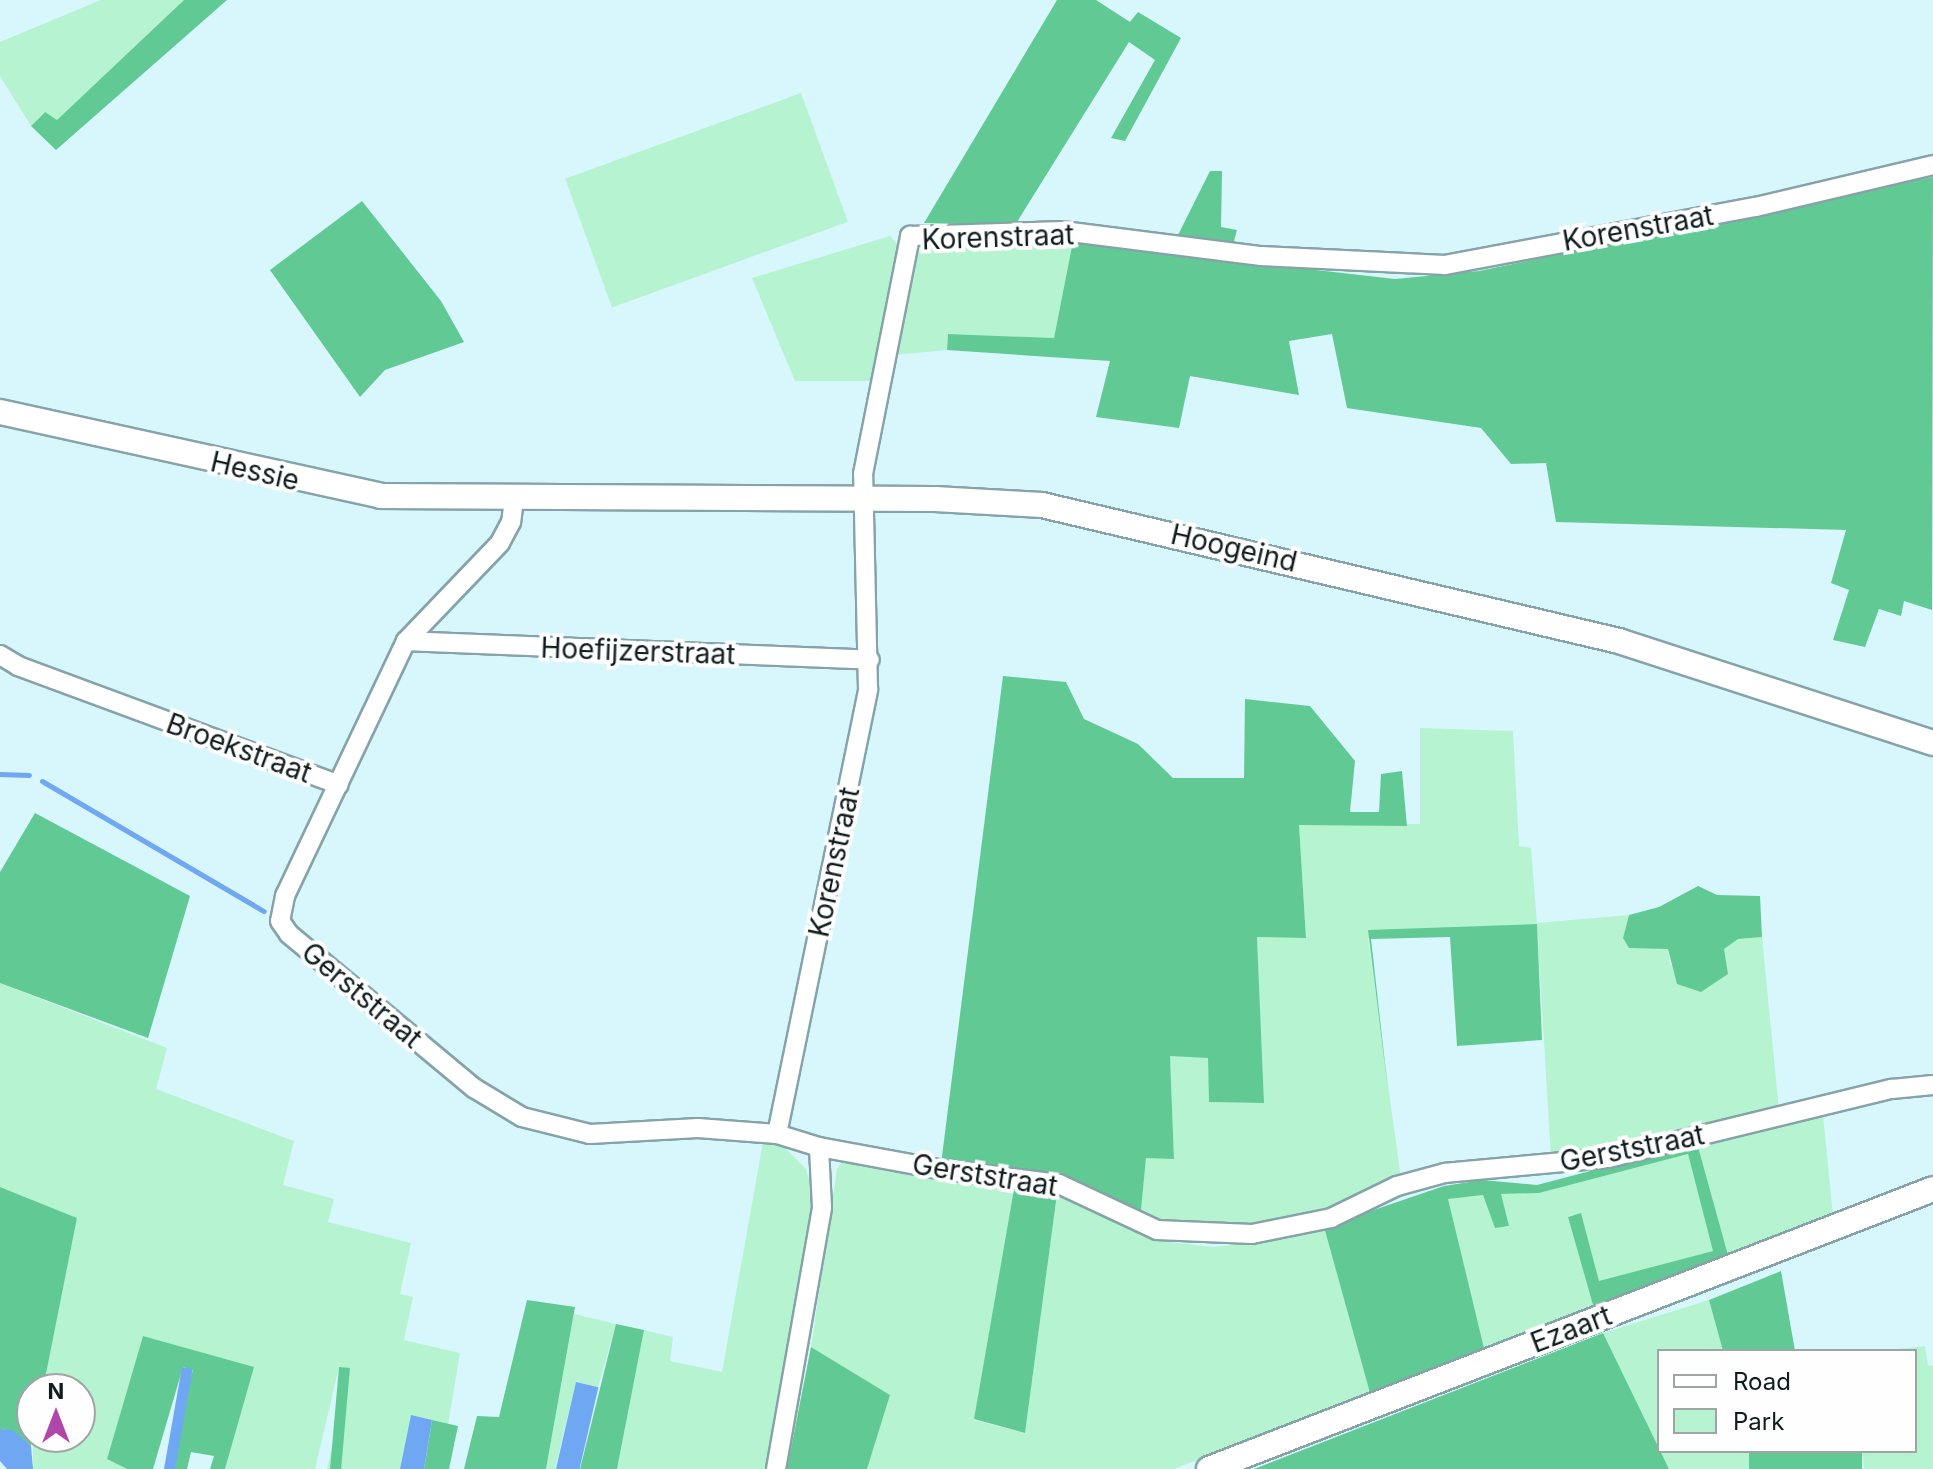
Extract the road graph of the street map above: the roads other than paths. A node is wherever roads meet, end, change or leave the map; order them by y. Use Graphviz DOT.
graph roads {
  1 [pos="1933,165"];
  2 [pos="0,412"];
  3 [pos="514,499"];
  4 [pos="865,499"];
  5 [pos="406,641"];
  6 [pos="2,658"];
  7 [pos="870,660"];
  8 [pos="1933,743"];
  9 [pos="339,785"];
  10 [pos="1933,1085"];
  11 [pos="777,1134"];
  12 [pos="819,1147"];
  13 [pos="1933,1189"];
  14 [pos="776,1469"];
  15 [pos="1209,1469"];
  1 -- 4 [label="street, Korenstraat"];
  2 -- 3 [label="street, Hessie"];
  3 -- 4 [label="street, Hoogeind"];
  3 -- 5 [label="street, Broekstraat"];
  4 -- 7 [label="street, Korenstraat"];
  4 -- 8 [label="street, Hoogeind"];
  5 -- 7 [label="street, Hoefijzerstraat"];
  5 -- 9 [label="street, Broekstraat"];
  6 -- 9 [label="street, Broekstraat"];
  7 -- 11 [label="street, Korenstraat"];
  9 -- 11 [label="street, Gerststraat"];
  10 -- 12 [label="street, Gerststraat"];
  11 -- 12 [label="street, Gerststraat"];
  12 -- 14 [label="street"];
  13 -- 15 [label="street, Ezaart"];
}
